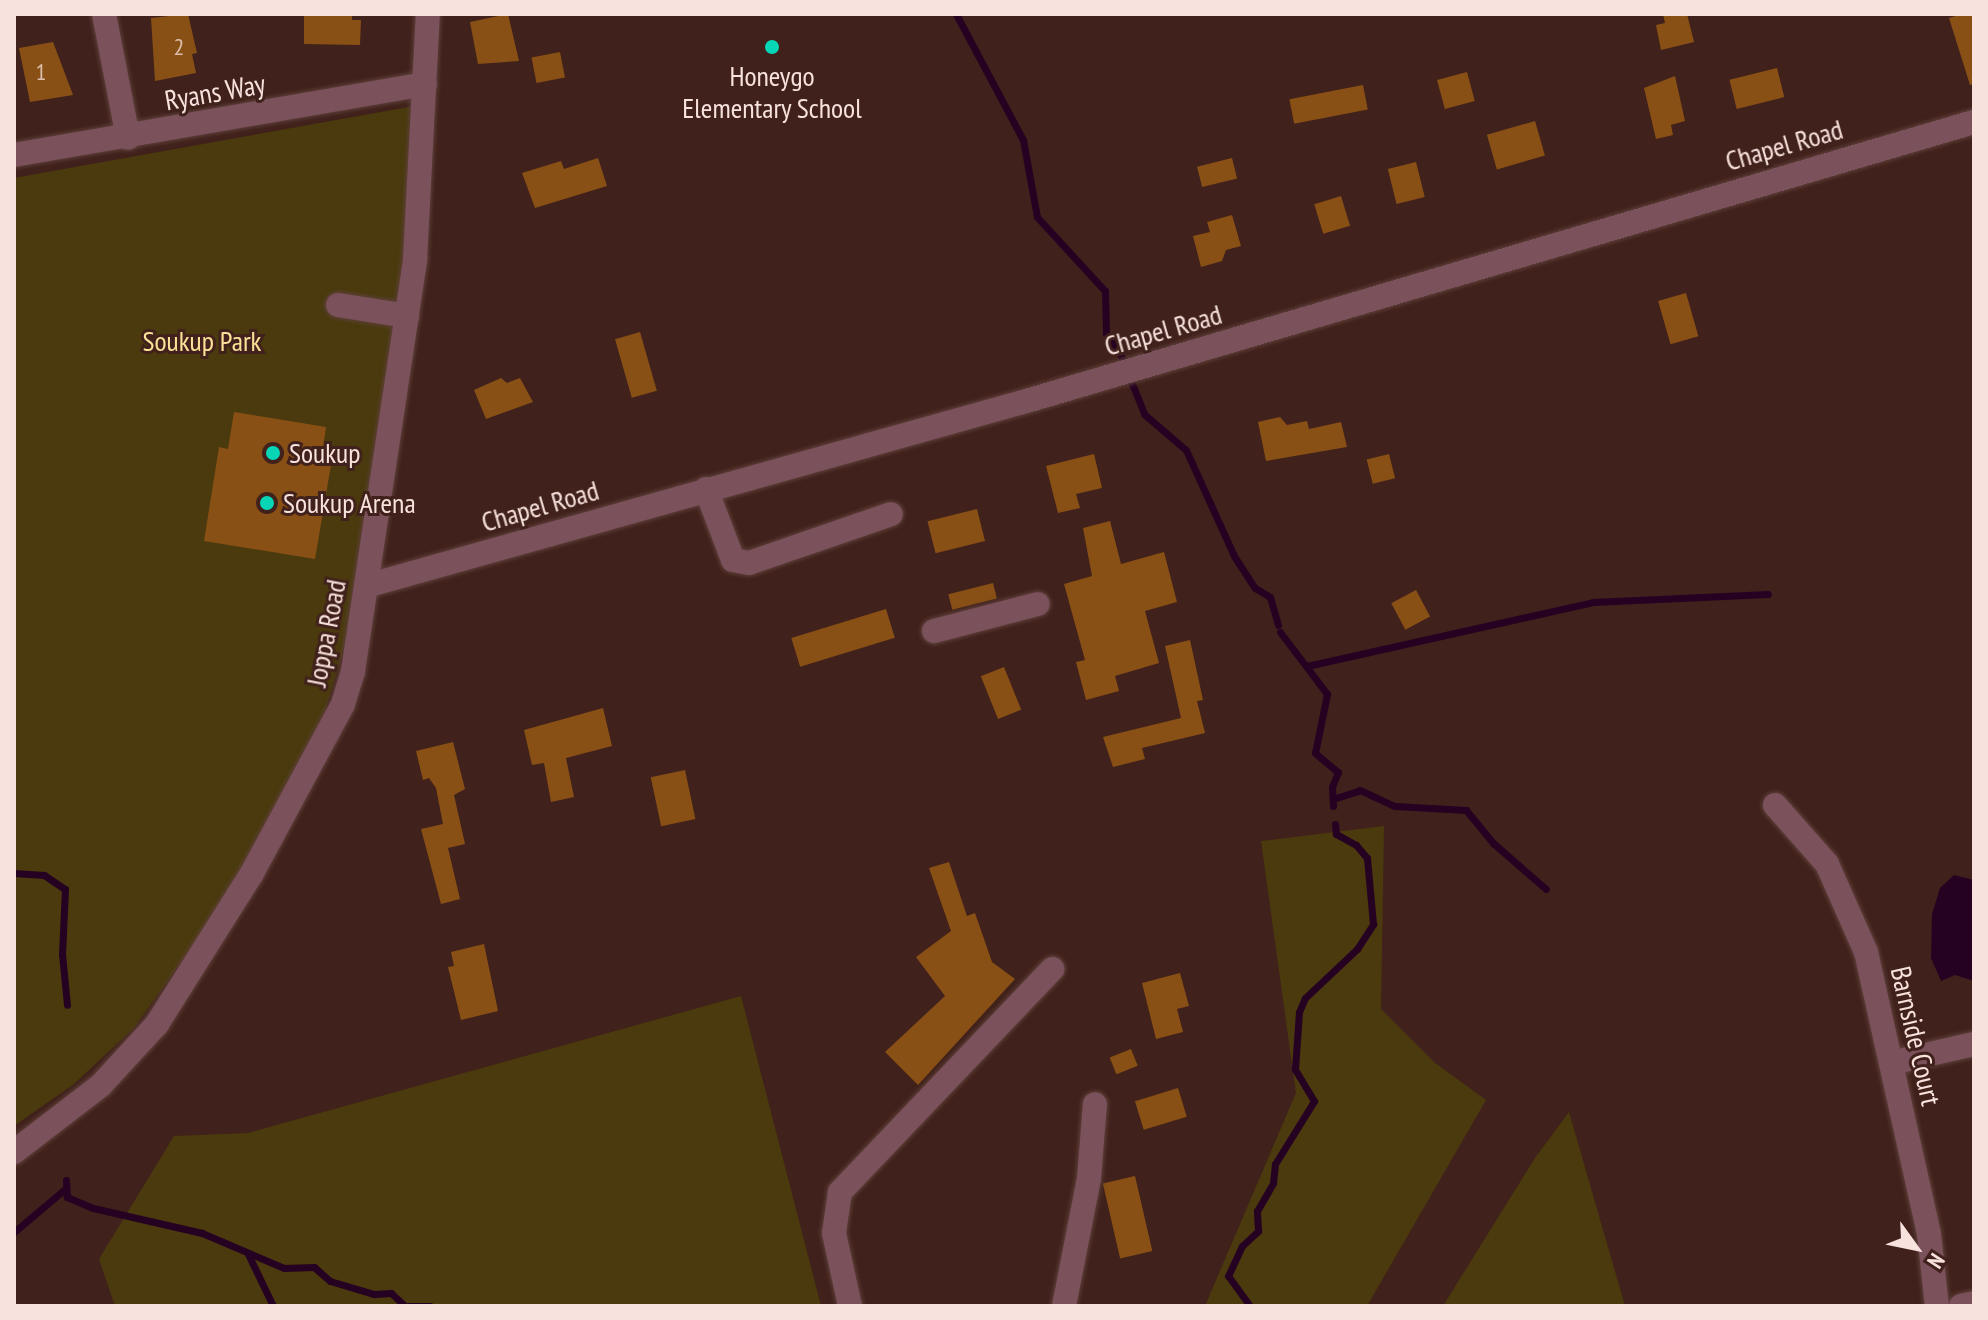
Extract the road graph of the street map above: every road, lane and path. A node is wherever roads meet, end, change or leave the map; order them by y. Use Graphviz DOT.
graph roads {
  1 [pos="104,14"];
  2 [pos="428,14"];
  3 [pos="425,84"];
  4 [pos="1974,122"];
  5 [pos="128,138"];
  6 [pos="14,155"];
  7 [pos="338,305"];
  8 [pos="407,316"];
  9 [pos="706,489"];
  10 [pos="891,514"];
  11 [pos="366,586"];
  12 [pos="1038,604"];
  13 [pos="934,631"];
  14 [pos="1775,805"];
  15 [pos="1052,969"];
  16 [pos="1974,1044"];
  17 [pos="1891,1063"];
  18 [pos="1095,1104"];
  19 [pos="14,1152"];
  20 [pos="1974,1303"];
  21 [pos="850,1306"];
  22 [pos="1064,1306"];
  23 [pos="1937,1306"];
  24 [pos="1961,1306"];
  1 -- 5 [label="street"];
  2 -- 3 [label="street, Joppa Road"];
  3 -- 5 [label="street, Ryans Way"];
  3 -- 8 [label="street, Joppa Road"];
  4 -- 9 [label="street, Chapel Road"];
  5 -- 6 [label="street, Ryans Way"];
  7 -- 8 [label="street"];
  8 -- 11 [label="street, Joppa Road"];
  9 -- 10 [label="street"];
  9 -- 11 [label="street, Chapel Road"];
  11 -- 19 [label="street, Joppa Road"];
  12 -- 13 [label="street"];
  14 -- 17 [label="street, Barnside Court"];
  15 -- 21 [label="street"];
  16 -- 17 [label="street"];
  17 -- 23 [label="street, Barnside Court"];
  18 -- 22 [label="street"];
  20 -- 24 [label="street"];
}
